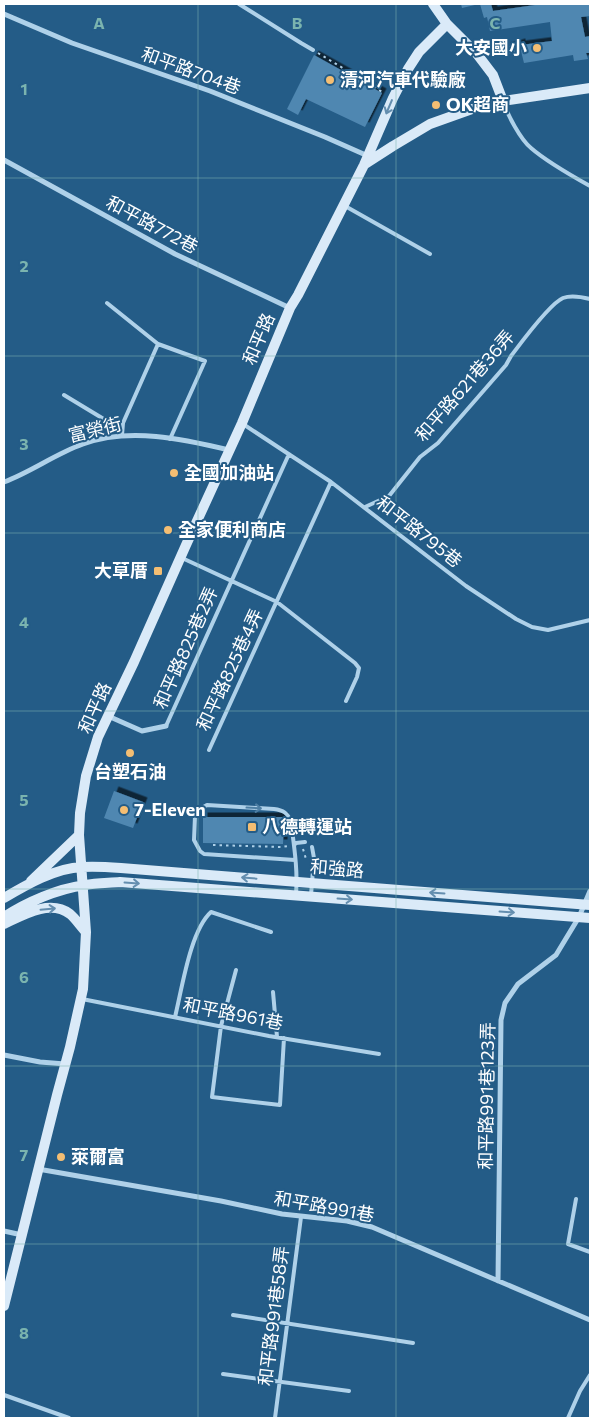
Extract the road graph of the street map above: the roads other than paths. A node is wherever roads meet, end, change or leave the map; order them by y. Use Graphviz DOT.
graph roads {
  1 [pos="239,4"];
  2 [pos="432,4"];
  3 [pos="4,14"];
  4 [pos="446,24"];
  5 [pos="313,50"];
  6 [pos="590,88"];
  7 [pos="503,101"];
  8 [pos="4,160"];
  9 [pos="366,161"];
  10 [pos="590,186"];
  11 [pos="343,205"];
  12 [pos="430,254"];
  13 [pos="590,299"];
  14 [pos="107,303"];
  15 [pos="290,308"];
  16 [pos="158,344"];
  17 [pos="64,395"];
  18 [pos="242,423"];
  19 [pos="122,436"];
  20 [pos="170,439"];
  21 [pos="229,450"];
  22 [pos="289,454"];
  23 [pos="4,482"];
  24 [pos="331,482"];
  25 [pos="365,507"];
  26 [pos="180,557"];
  27 [pos="232,581"];
  28 [pos="277,602"];
  29 [pos="590,620"];
  30 [pos="346,701"];
  31 [pos="108,716"];
  32 [pos="166,726"];
  33 [pos="209,750"];
  34 [pos="79,835"];
  35 [pos="305,842"];
  36 [pos="294,846"];
  37 [pos="312,848"];
  38 [pos="296,860"];
  39 [pos="81,867"];
  40 [pos="297,882"];
  41 [pos="312,883"];
  42 [pos="26,885"];
  43 [pos="84,885"];
  44 [pos="590,891"];
  45 [pos="296,896"];
  46 [pos="311,897"];
  47 [pos="4,898"];
  48 [pos="584,910"];
  49 [pos="4,917"];
  50 [pos="590,918"];
  51 [pos="4,924"];
  52 [pos="86,932"];
  53 [pos="271,932"];
  54 [pos="236,970"];
  55 [pos="273,992"];
  56 [pos="82,999"];
  57 [pos="175,1017"];
  58 [pos="221,1026"];
  59 [pos="277,1037"];
  60 [pos="284,1038"];
  61 [pos="379,1054"];
  62 [pos="4,1055"];
  63 [pos="66,1064"];
  64 [pos="38,1170"];
  65 [pos="576,1199"];
  66 [pos="301,1217"];
  67 [pos="4,1231"];
  68 [pos="22,1235"];
  69 [pos="590,1252"];
  70 [pos="498,1281"];
  71 [pos="4,1306"];
  72 [pos="233,1316"];
  73 [pos="590,1320"];
  74 [pos="287,1324"];
  75 [pos="413,1343"];
  76 [pos="223,1374"];
  77 [pos="590,1374"];
  78 [pos="279,1382"];
  79 [pos="349,1391"];
  80 [pos="4,1395"];
  81 [pos="69,1418"];
  82 [pos="275,1418"];
  83 [pos="568,1418"];
  1 -- 5 [label="lane"];
  2 -- 4 [label="street"];
  3 -- 9 [label="street, 和平路704巷"];
  4 -- 7 [label="street"];
  4 -- 9 [label="street, 和平路, one-way"];
  6 -- 7 [label="street, 和平路"];
  7 -- 9 [label="street, 和平路"];
  7 -- 10 [label="lane"];
  8 -- 15 [label="street, 和平路772巷"];
  9 -- 11 [label="street, 和平路"];
  11 -- 12 [label="lane"];
  11 -- 15 [label="street, 和平路"];
  13 -- 25 [label="lane, 和平路621巷36弄"];
  14 -- 16 [label="lane"];
  15 -- 18 [label="street, 和平路"];
  16 -- 19 [label="lane"];
  16 -- 20 [label="lane"];
  17 -- 19 [label="lane"];
  18 -- 21 [label="street, 和平路"];
  18 -- 22 [label="lane, 和平路795巷"];
  19 -- 20 [label="street, 富榮街"];
  19 -- 23 [label="street, 富榮街"];
  20 -- 21 [label="street, 富榮街"];
  21 -- 26 [label="street, 和平路"];
  22 -- 24 [label="lane, 和平路795巷"];
  22 -- 27 [label="lane, 和平路825巷2弄"];
  24 -- 25 [label="lane, 和平路795巷"];
  24 -- 28 [label="lane, 和平路825巷4弄"];
  25 -- 29 [label="lane, 和平路795巷"];
  26 -- 27 [label="lane"];
  26 -- 31 [label="street, 和平路"];
  27 -- 28 [label="lane"];
  27 -- 32 [label="lane, 和平路825巷2弄"];
  28 -- 30 [label="lane"];
  28 -- 33 [label="lane, 和平路825巷4弄"];
  31 -- 32 [label="street"];
  31 -- 34 [label="street, 和平路"];
  34 -- 39 [label="street, 和平路"];
  34 -- 42 [label="street"];
  35 -- 36 [label="lane"];
  36 -- 38 [label="lane"];
  38 -- 36 [label="lane, one-way"];
  37 -- 41 [label="lane"];
  38 -- 40 [label="lane"];
  40 -- 39 [label="street, 和強路, one-way"];
  39 -- 42 [label="street, 和強路"];
  39 -- 43 [label="street, 和平路"];
  40 -- 41 [label="street, 和強路"];
  40 -- 45 [label="lane"];
  41 -- 46 [label="lane"];
  48 -- 41 [label="street, 和強路, one-way"];
  42 -- 47 [label="street"];
  43 -- 45 [label="street, 和強路, one-way"];
  43 -- 49 [label="street, 和強路"];
  43 -- 52 [label="street, 和平路"];
  44 -- 48 [label="street, 和平路991巷123弄"];
  45 -- 46 [label="street, 和強路"];
  46 -- 48 [label="street, 和強路, one-way"];
  48 -- 50 [label="street, 和強路"];
  48 -- 70 [label="street, 和平路991巷123弄"];
  51 -- 52 [label="street, one-way"];
  52 -- 56 [label="street, 和平路"];
  53 -- 57 [label="lane"];
  54 -- 58 [label="lane"];
  55 -- 59 [label="lane"];
  56 -- 57 [label="lane, 和平路961巷"];
  56 -- 63 [label="street, 和平路"];
  57 -- 58 [label="lane, 和平路961巷"];
  58 -- 59 [label="lane, 和平路961巷"];
  58 -- 60 [label="lane"];
  59 -- 60 [label="lane, 和平路961巷"];
  60 -- 61 [label="lane, 和平路961巷"];
  62 -- 63 [label="street"];
  63 -- 64 [label="street, 和平路"];
  64 -- 66 [label="street, 和平路991巷"];
  64 -- 68 [label="street, 和平路"];
  65 -- 69 [label="lane"];
  66 -- 70 [label="street, 和平路991巷"];
  66 -- 74 [label="lane, 和平路991巷58弄"];
  67 -- 68 [label="street"];
  68 -- 71 [label="street, 和平路"];
  70 -- 73 [label="street, 和平路991巷"];
  72 -- 74 [label="lane"];
  74 -- 75 [label="lane"];
  74 -- 78 [label="lane, 和平路991巷58弄"];
  76 -- 78 [label="lane"];
  77 -- 83 [label="lane"];
  78 -- 79 [label="lane"];
  78 -- 82 [label="lane, 和平路991巷58弄"];
  80 -- 81 [label="lane"];
}
